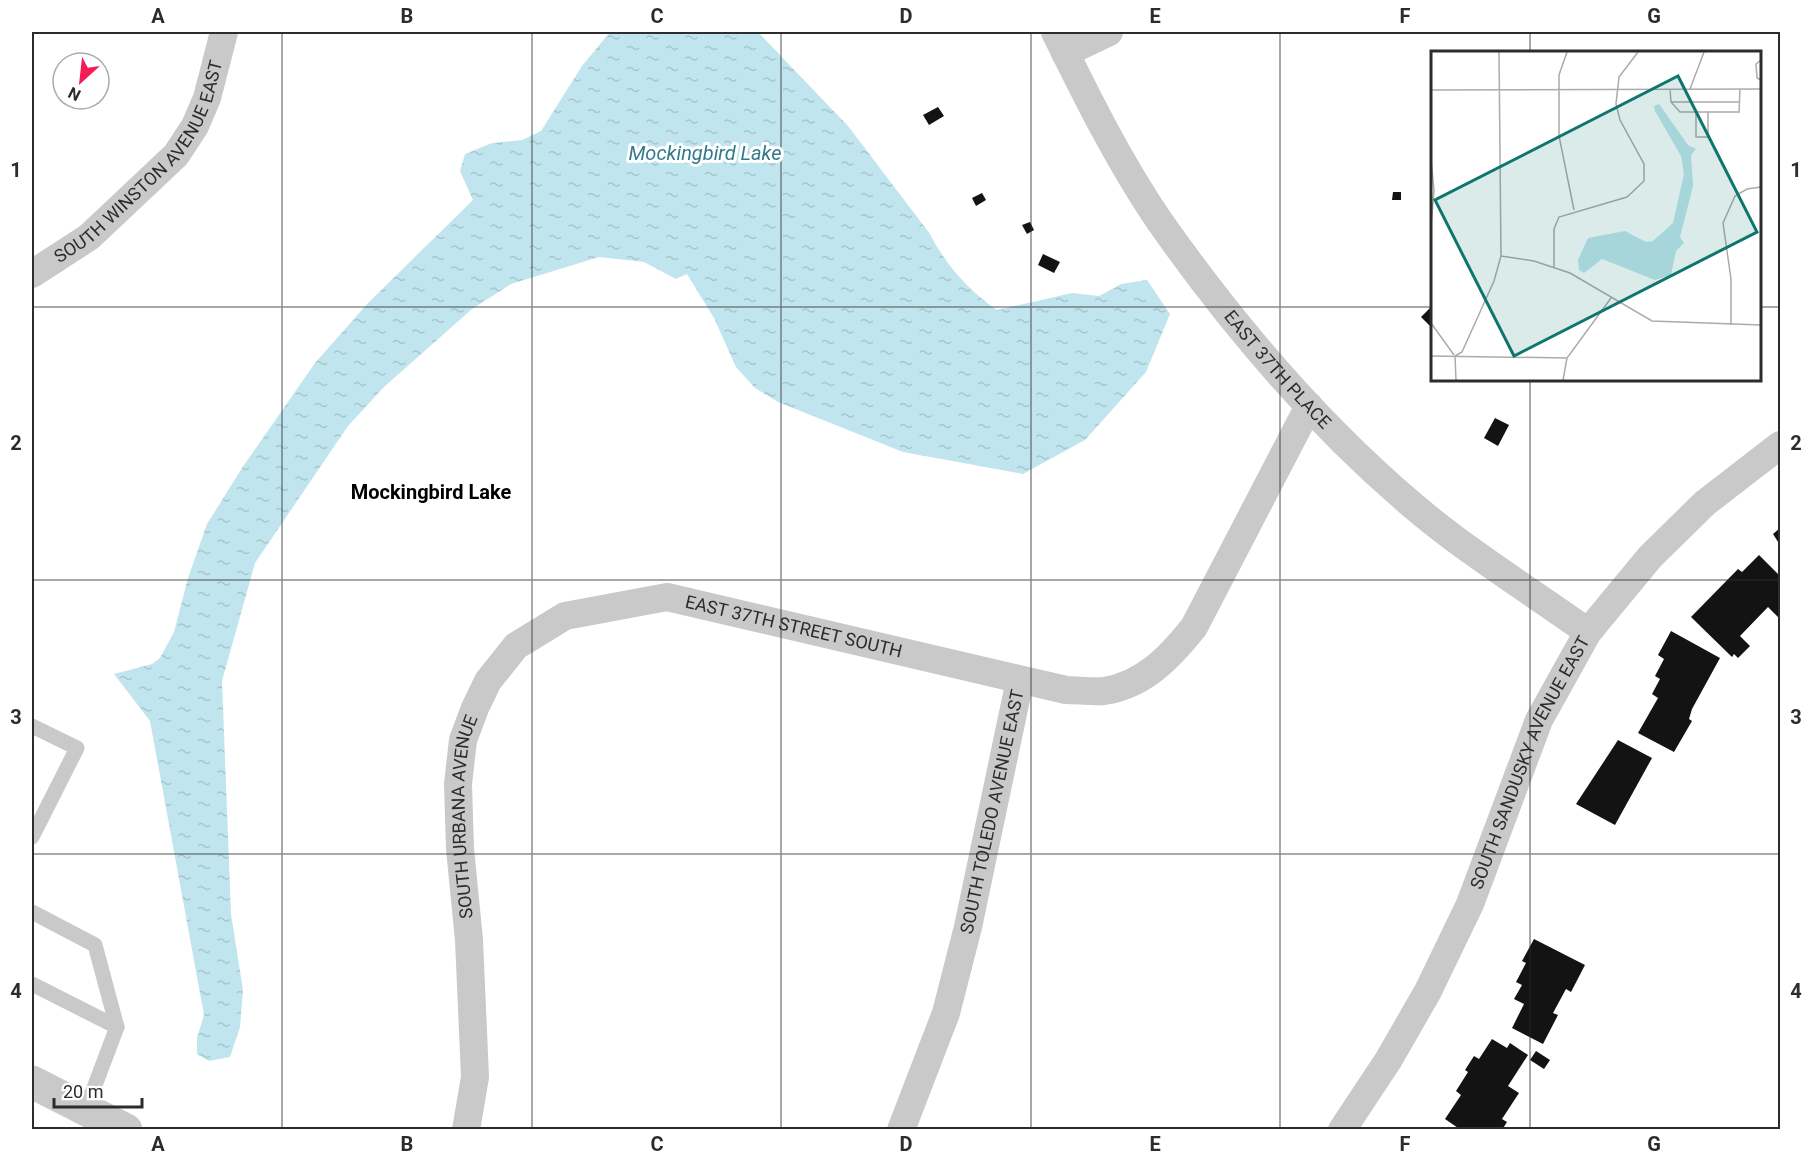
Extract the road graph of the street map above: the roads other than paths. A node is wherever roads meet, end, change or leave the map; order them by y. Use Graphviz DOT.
graph roads {
  1 [pos="224,32"];
  2 [pos="1109,32"];
  3 [pos="1060,42"];
  4 [pos="32,273"];
  5 [pos="1309,406"];
  6 [pos="1780,445"];
  7 [pos="565,616"];
  8 [pos="1588,632"];
  9 [pos="1020,680"];
  10 [pos="32,726"];
  11 [pos="32,837"];
  12 [pos="32,912"];
  13 [pos="32,984"];
  14 [pos="117,1027"];
  15 [pos="32,1082"];
  16 [pos="86,1109"];
  17 [pos="126,1130"];
  18 [pos="466,1130"];
  19 [pos="901,1130"];
  20 [pos="1342,1130"];
  1 -- 4 [label="street, SOUTH WINSTON AVENUE EAST"];
  2 -- 3 [label="street"];
  3 -- 5 [label="street, EAST 37TH PLACE"];
  5 -- 8 [label="street, EAST 37TH PLACE"];
  5 -- 9 [label="street, SOUTH TOLEDO AVENUE EAST"];
  6 -- 8 [label="street, SOUTH SANDUSKY AVENUE EAST"];
  7 -- 9 [label="street, EAST 37TH STREET SOUTH"];
  7 -- 18 [label="street, SOUTH URBANA AVENUE"];
  8 -- 20 [label="street, SOUTH SANDUSKY AVENUE EAST"];
  9 -- 19 [label="street, SOUTH TOLEDO AVENUE EAST"];
  10 -- 11 [label="lane"];
  12 -- 14 [label="lane"];
  13 -- 14 [label="lane"];
  14 -- 16 [label="lane"];
  15 -- 16 [label="street"];
  16 -- 17 [label="street"];
}
